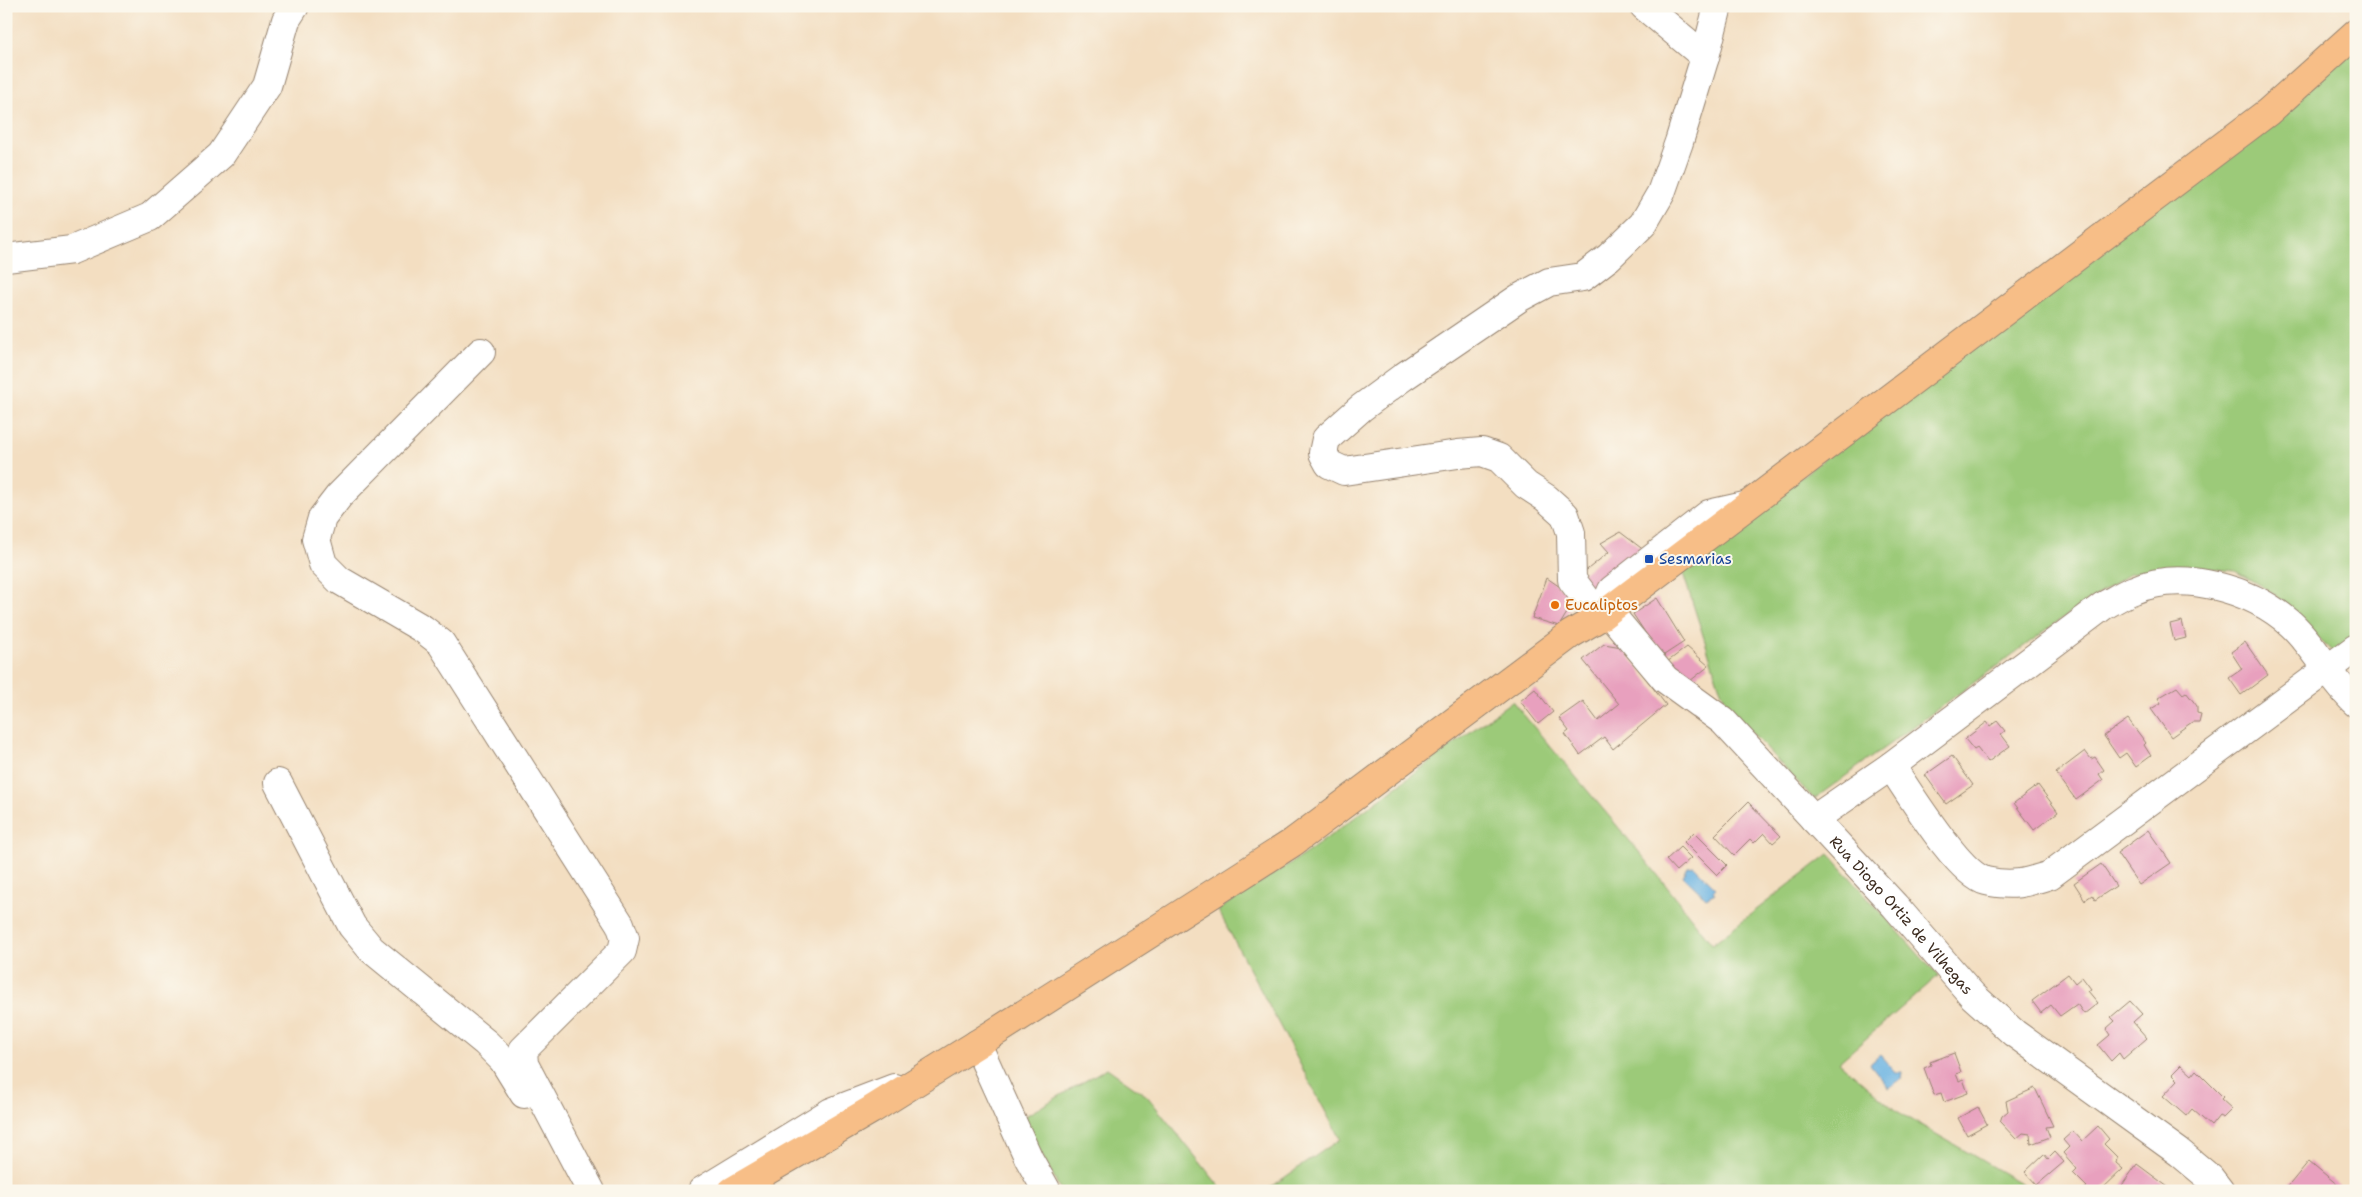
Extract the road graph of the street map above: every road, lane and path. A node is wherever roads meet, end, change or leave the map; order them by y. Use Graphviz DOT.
graph roads {
  1 [pos="1644,6"];
  2 [pos="1718,6"];
  3 [pos="290,11"];
  4 [pos="2356,33"];
  5 [pos="1705,57"];
  6 [pos="6,258"];
  7 [pos="481,352"];
  8 [pos="1604,614"];
  9 [pos="2356,648"];
  10 [pos="2328,669"];
  11 [pos="2356,703"];
  12 [pos="1891,766"];
  13 [pos="278,783"];
  14 [pos="1814,818"];
  15 [pos="977,1044"];
  16 [pos="928,1075"];
  17 [pos="576,1191"];
  18 [pos="591,1191"];
  19 [pos="702,1191"];
  20 [pos="732,1191"];
  21 [pos="1047,1191"];
  22 [pos="2220,1191"];
  1 -- 5 [label="street"];
  2 -- 5 [label="street, Rua Diogo Ortiz de Vilhegas"];
  3 -- 6 [label="street"];
  4 -- 8 [label="main road"];
  5 -- 8 [label="street, Rua Diogo Ortiz de Vilhegas"];
  7 -- 18 [label="street"];
  8 -- 14 [label="street, Rua Diogo Ortiz de Vilhegas"];
  8 -- 15 [label="main road"];
  9 -- 10 [label="street"];
  10 -- 11 [label="street"];
  10 -- 12 [label="street"];
  10 -- 12 [label="street"];
  12 -- 14 [label="street"];
  13 -- 17 [label="street"];
  14 -- 22 [label="street, Rua Diogo Ortiz de Vilhegas"];
  15 -- 16 [label="main road"];
  15 -- 21 [label="street"];
  16 -- 19 [label="street"];
  16 -- 20 [label="main road"];
}
